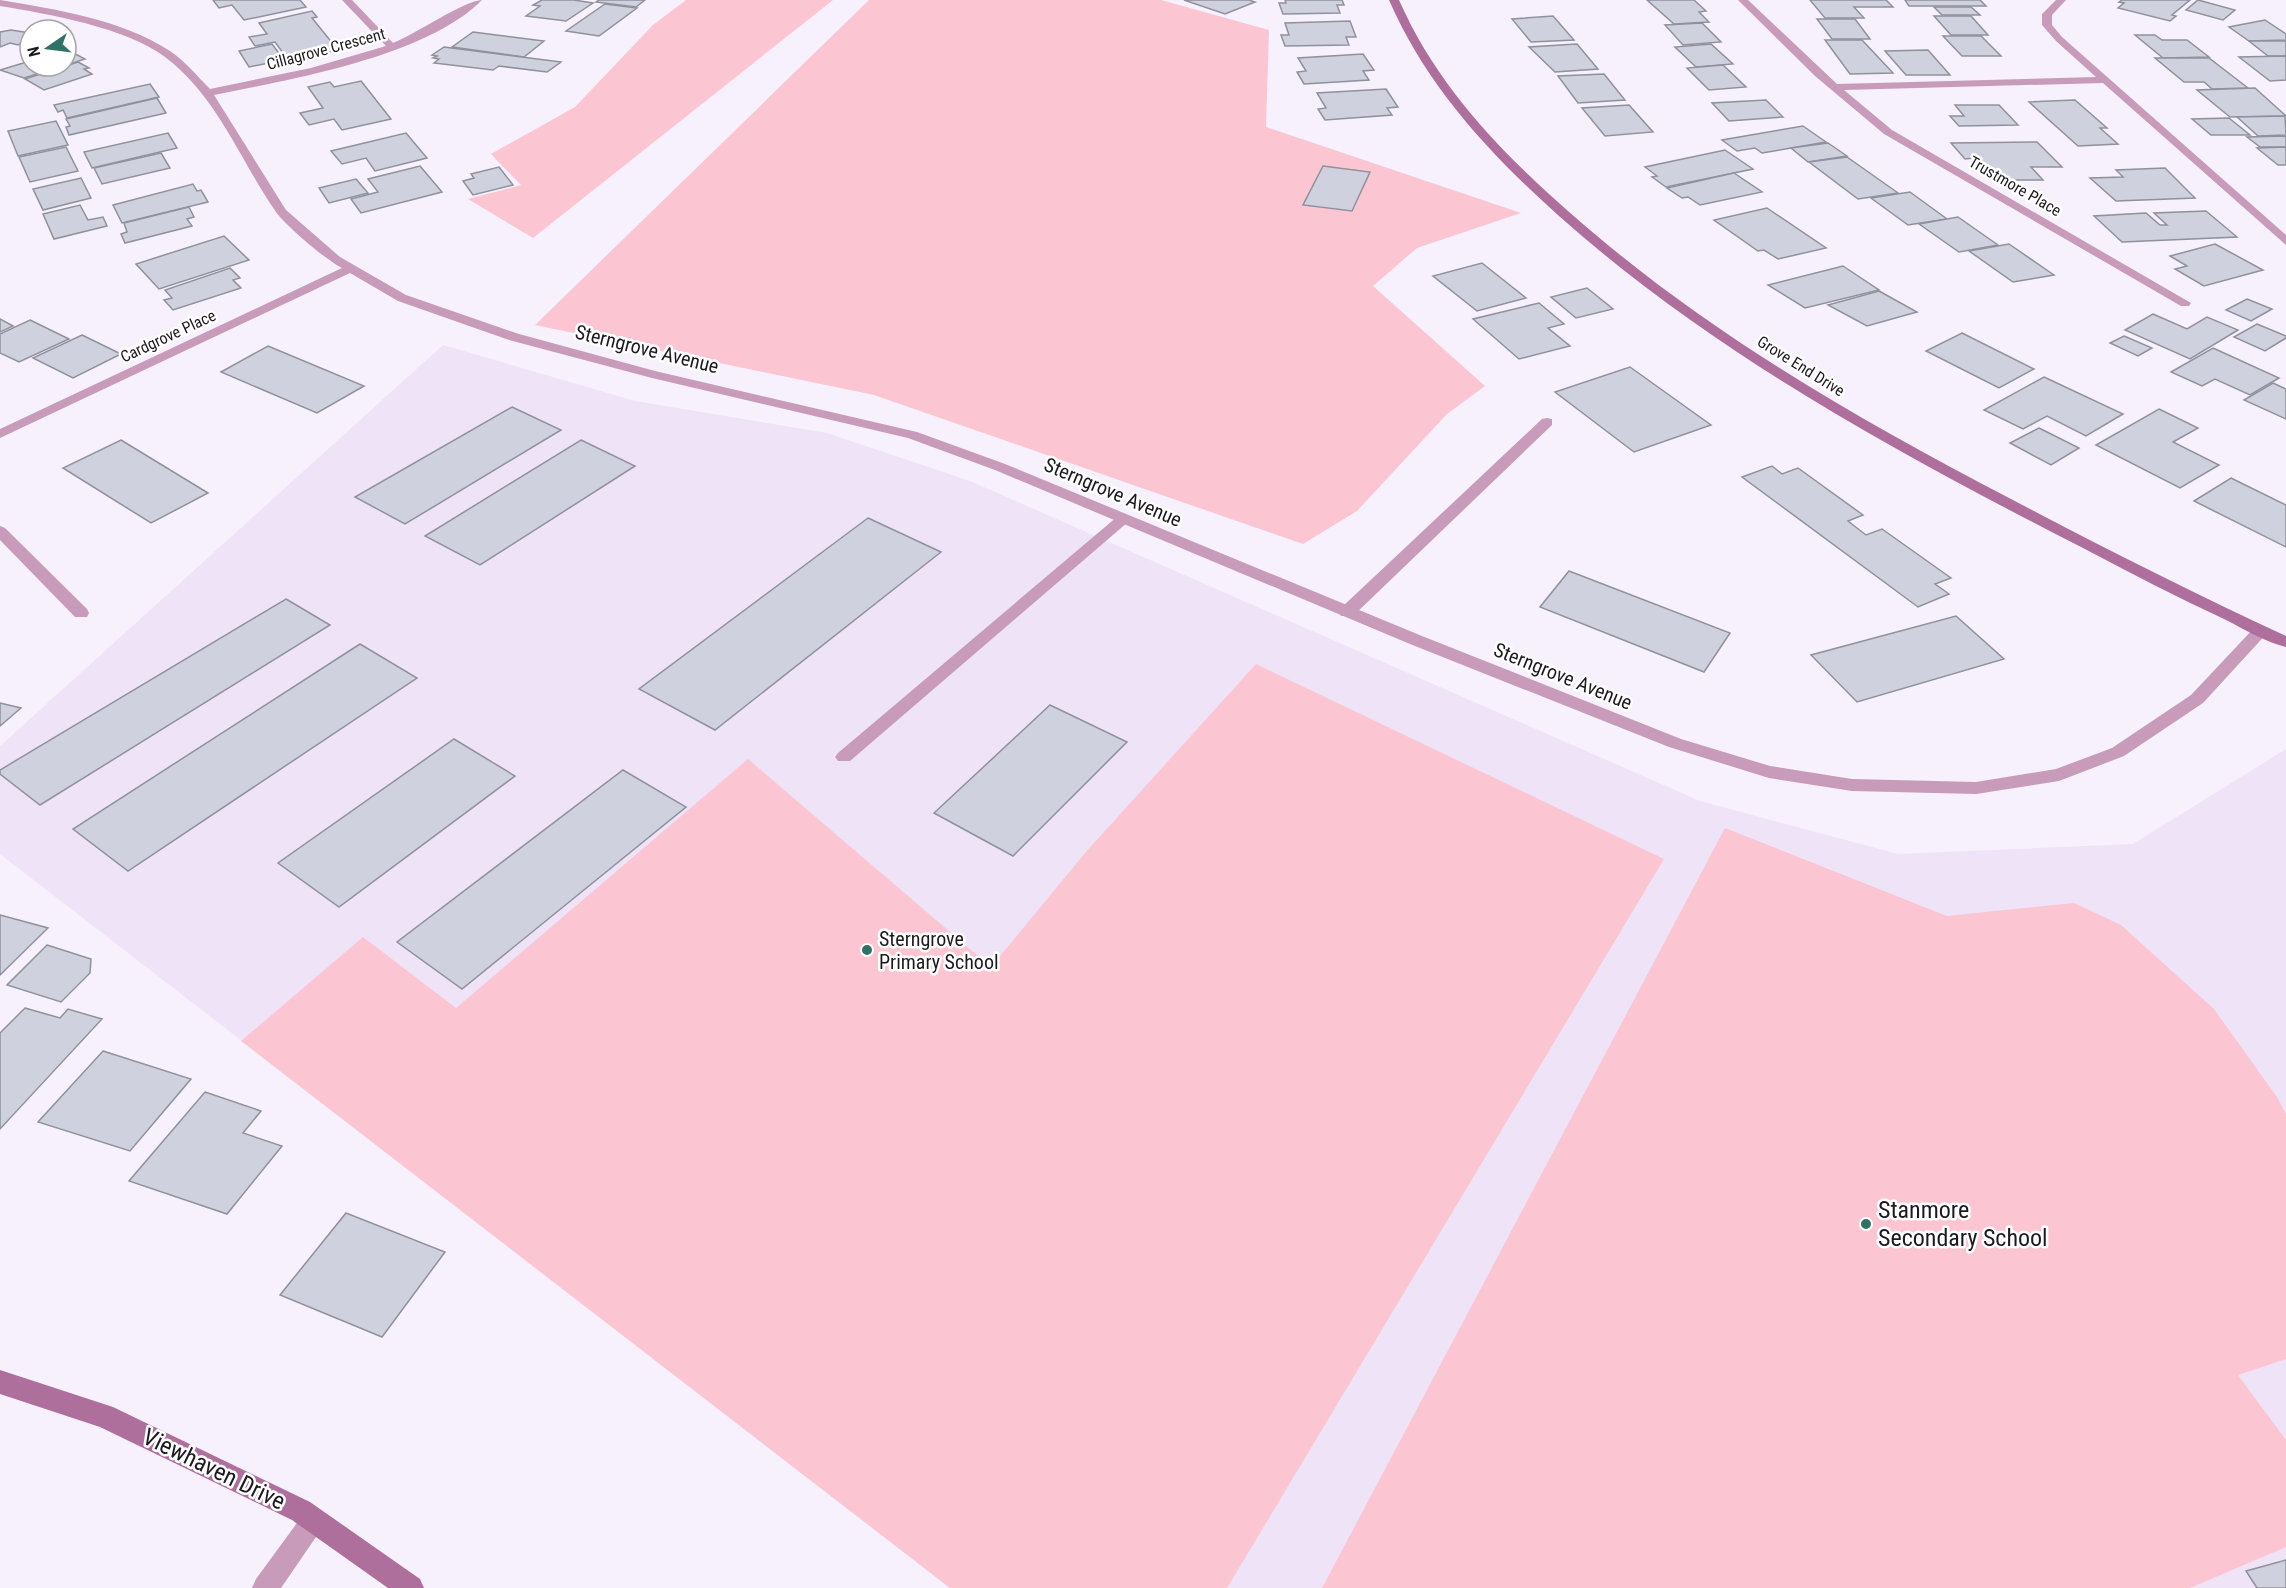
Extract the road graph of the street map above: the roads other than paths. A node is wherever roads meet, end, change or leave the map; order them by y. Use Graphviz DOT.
graph roads {
  1 [pos="347,0"];
  2 [pos="477,0"];
  3 [pos="1394,0"];
  4 [pos="1743,0"];
  5 [pos="2061,0"];
  6 [pos="0,3"];
  7 [pos="392,47"];
  8 [pos="2105,80"];
  9 [pos="1835,87"];
  10 [pos="208,93"];
  11 [pos="2286,241"];
  12 [pos="350,269"];
  13 [pos="2185,303"];
  14 [pos="1547,422"];
  15 [pos="0,434"];
  16 [pos="1123,519"];
  17 [pos="0,531"];
  18 [pos="1347,612"];
  19 [pos="81,613"];
  20 [pos="2261,631"];
  21 [pos="2286,642"];
  22 [pos="844,757"];
  23 [pos="0,1382"];
  24 [pos="314,1521"];
  25 [pos="265,1588"];
  26 [pos="411,1588"];
  1 -- 7 [label="street"];
  2 -- 7 [label="street, Cillagrove Crescent"];
  3 -- 20 [label="street, Grove End Drive"];
  4 -- 9 [label="street, Trustmore Place"];
  5 -- 8 [label="street"];
  6 -- 10 [label="street, Sterngrove Avenue"];
  7 -- 10 [label="street, Cillagrove Crescent"];
  8 -- 9 [label="street"];
  8 -- 11 [label="street"];
  9 -- 13 [label="street, Trustmore Place"];
  10 -- 12 [label="street, Sterngrove Avenue"];
  12 -- 15 [label="street, Cardgrove Place"];
  12 -- 16 [label="street, Sterngrove Avenue"];
  14 -- 18 [label="street"];
  16 -- 18 [label="street, Sterngrove Avenue"];
  16 -- 22 [label="street"];
  17 -- 19 [label="street"];
  18 -- 20 [label="street, Sterngrove Avenue"];
  20 -- 21 [label="street, Grove End Drive"];
  23 -- 24 [label="street, Viewhaven Drive"];
  24 -- 25 [label="street"];
  24 -- 26 [label="street, Viewhaven Drive"];
}
